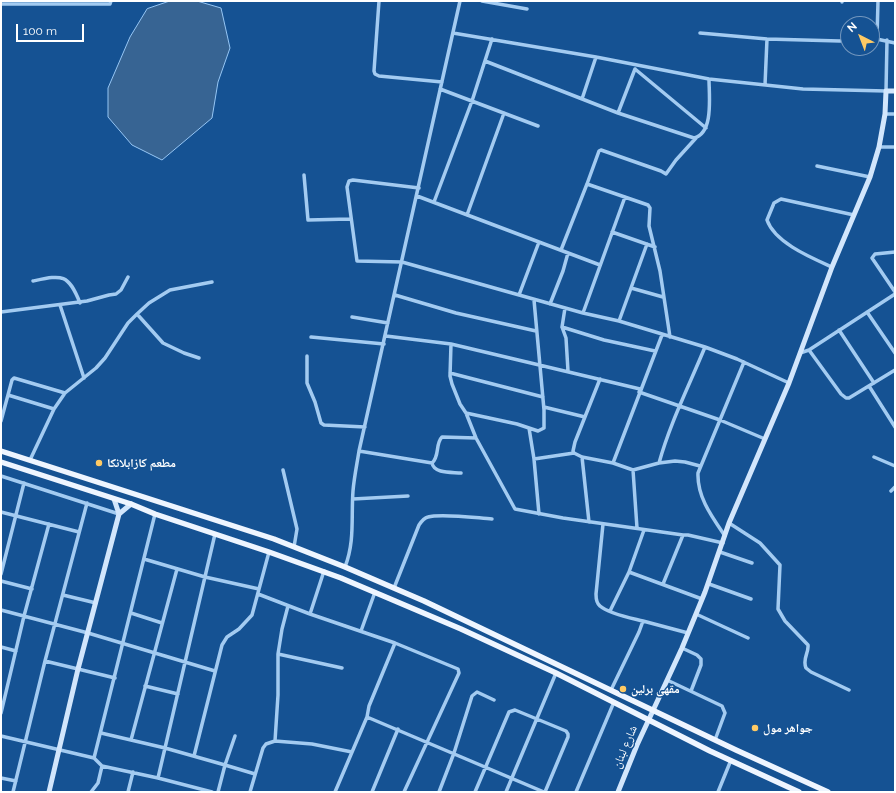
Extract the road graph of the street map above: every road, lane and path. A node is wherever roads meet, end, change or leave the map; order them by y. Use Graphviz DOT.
graph roads {
  1 [pos="111,1"];
  2 [pos="379,1"];
  3 [pos="460,1"];
  4 [pos="482,1"];
  5 [pos="878,1"];
  6 [pos="1,4"];
  7 [pos="527,9"];
  8 [pos="878,16"];
  9 [pos="453,33"];
  10 [pos="700,33"];
  11 [pos="492,38"];
  12 [pos="768,39"];
  13 [pos="880,39"];
  14 [pos="887,40"];
  15 [pos="840,41"];
  16 [pos="895,43"];
  17 [pos="596,57"];
  18 [pos="485,61"];
  19 [pos="638,64"];
  20 [pos="635,70"];
  21 [pos="709,79"];
  22 [pos="442,82"];
  23 [pos="765,85"];
  24 [pos="440,89"];
  25 [pos="886,91"];
  26 [pos="895,91"];
  27 [pos="582,99"];
  28 [pos="472,101"];
  29 [pos="504,112"];
  30 [pos="618,113"];
  31 [pos="885,114"];
  32 [pos="895,114"];
  33 [pos="538,126"];
  34 [pos="706,128"];
  35 [pos="696,138"];
  36 [pos="879,147"];
  37 [pos="895,148"];
  38 [pos="817,166"];
  39 [pos="304,175"];
  40 [pos="870,178"];
  41 [pos="587,184"];
  42 [pos="418,188"];
  43 [pos="417,196"];
  44 [pos="625,197"];
  45 [pos="434,202"];
  46 [pos="467,215"];
  47 [pos="854,215"];
  48 [pos="350,219"];
  49 [pos="612,232"];
  50 [pos="539,242"];
  51 [pos="647,244"];
  52 [pos="655,247"];
  53 [pos="561,250"];
  54 [pos="895,252"];
  55 [pos="568,253"];
  56 [pos="402,262"];
  57 [pos="600,265"];
  58 [pos="832,268"];
  59 [pos="128,277"];
  60 [pos="33,281"];
  61 [pos="212,282"];
  62 [pos="631,288"];
  63 [pos="895,293"];
  64 [pos="395,295"];
  65 [pos="519,295"];
  66 [pos="663,297"];
  67 [pos="534,300"];
  68 [pos="80,302"];
  69 [pos="550,304"];
  70 [pos="60,305"];
  71 [pos="565,308"];
  72 [pos="1,312"];
  73 [pos="868,312"];
  74 [pos="582,313"];
  75 [pos="137,314"];
  76 [pos="352,317"];
  77 [pos="619,321"];
  78 [pos="388,323"];
  79 [pos="562,327"];
  80 [pos="839,330"];
  81 [pos="536,331"];
  82 [pos="662,335"];
  83 [pos="386,336"];
  84 [pos="311,337"];
  85 [pos="670,337"];
  86 [pos="384,344"];
  87 [pos="451,344"];
  88 [pos="705,347"];
  89 [pos="655,350"];
  90 [pos="809,350"];
  91 [pos="800,353"];
  92 [pos="895,353"];
  93 [pos="307,356"];
  94 [pos="199,358"];
  95 [pos="744,362"];
  96 [pos="540,364"];
  97 [pos="895,370"];
  98 [pos="568,371"];
  99 [pos="450,373"];
  100 [pos="84,378"];
  101 [pos="600,379"];
  102 [pos="789,383"];
  103 [pos="874,383"];
  104 [pos="869,386"];
  105 [pos="640,391"];
  106 [pos="65,393"];
  107 [pos="8,395"];
  108 [pos="543,397"];
  109 [pos="544,407"];
  110 [pos="679,407"];
  111 [pos="54,409"];
  112 [pos="466,413"];
  113 [pos="585,417"];
  114 [pos="720,420"];
  115 [pos="1,421"];
  116 [pos="365,427"];
  117 [pos="895,427"];
  118 [pos="529,428"];
  119 [pos="476,438"];
  120 [pos="765,439"];
  121 [pos="1,451"];
  122 [pos="360,451"];
  123 [pos="574,453"];
  124 [pos="874,457"];
  125 [pos="534,458"];
  126 [pos="582,458"];
  127 [pos="30,460"];
  128 [pos="1,462"];
  129 [pos="432,463"];
  130 [pos="613,463"];
  131 [pos="659,463"];
  132 [pos="700,466"];
  133 [pos="895,466"];
  134 [pos="283,470"];
  135 [pos="633,470"];
  136 [pos="462,473"];
  137 [pos="1,476"];
  138 [pos="24,483"];
  139 [pos="895,488"];
  140 [pos="891,491"];
  141 [pos="408,496"];
  142 [pos="114,499"];
  143 [pos="353,499"];
  144 [pos="87,503"];
  145 [pos="131,504"];
  146 [pos="1,512"];
  147 [pos="120,514"];
  148 [pos="155,514"];
  149 [pos="539,514"];
  150 [pos="16,516"];
  151 [pos="492,518"];
  152 [pos="589,522"];
  153 [pos="730,523"];
  154 [pos="49,524"];
  155 [pos="603,524"];
  156 [pos="637,528"];
  157 [pos="644,530"];
  158 [pos="79,532"];
  159 [pos="215,534"];
  160 [pos="683,535"];
  161 [pos="725,536"];
  162 [pos="723,543"];
  163 [pos="294,547"];
  164 [pos="269,552"];
  165 [pos="720,552"];
  166 [pos="144,559"];
  167 [pos="752,563"];
  168 [pos="345,567"];
  169 [pos="176,569"];
  170 [pos="324,571"];
  171 [pos="629,572"];
  172 [pos="1,574"];
  173 [pos="205,577"];
  174 [pos="1,581"];
  175 [pos="663,584"];
  176 [pos="709,584"];
  177 [pos="394,588"];
  178 [pos="32,589"];
  179 [pos="259,591"];
  180 [pos="375,592"];
  181 [pos="63,595"];
  182 [pos="702,599"];
  183 [pos="751,599"];
  184 [pos="96,603"];
  185 [pos="288,606"];
  186 [pos="1,610"];
  187 [pos="610,611"];
  188 [pos="131,613"];
  189 [pos="310,614"];
  190 [pos="696,614"];
  191 [pos="24,616"];
  192 [pos="643,621"];
  193 [pos="162,623"];
  194 [pos="55,624"];
  195 [pos="361,631"];
  196 [pos="688,633"];
  197 [pos="88,634"];
  198 [pos="748,638"];
  199 [pos="395,643"];
  200 [pos="123,644"];
  201 [pos="1,647"];
  202 [pos="682,648"];
  203 [pos="16,651"];
  204 [pos="154,653"];
  205 [pos="278,654"];
  206 [pos="45,661"];
  207 [pos="185,662"];
  208 [pos="342,668"];
  209 [pos="78,669"];
  210 [pos="215,671"];
  211 [pos="556,673"];
  212 [pos="115,678"];
  213 [pos="667,680"];
  214 [pos="145,686"];
  215 [pos="611,690"];
  216 [pos="849,690"];
  217 [pos="691,691"];
  218 [pos="178,694"];
  219 [pos="494,700"];
  220 [pos="615,701"];
  221 [pos="652,709"];
  222 [pos="1,713"];
  223 [pos="367,717"];
  224 [pos="536,719"];
  225 [pos="648,719"];
  226 [pos="398,729"];
  227 [pos="101,733"];
  228 [pos="1,736"];
  229 [pos="235,736"];
  230 [pos="131,740"];
  231 [pos="715,740"];
  232 [pos="26,741"];
  233 [pos="275,741"];
  234 [pos="428,742"];
  235 [pos="165,748"];
  236 [pos="60,749"];
  237 [pos="352,752"];
  238 [pos="454,753"];
  239 [pos="194,756"];
  240 [pos="94,758"];
  241 [pos="731,760"];
  242 [pos="225,765"];
  243 [pos="102,766"];
  244 [pos="486,767"];
  245 [pos="132,772"];
  246 [pos="255,774"];
  247 [pos="1,778"];
  248 [pos="158,778"];
  249 [pos="512,778"];
  250 [pos="16,781"];
  251 [pos="13,792"];
  252 [pos="49,792"];
  253 [pos="91,792"];
  254 [pos="128,792"];
  255 [pos="212,792"];
  256 [pos="218,792"];
  257 [pos="250,792"];
  258 [pos="335,792"];
  259 [pos="372,792"];
  260 [pos="404,792"];
  261 [pos="439,792"];
  262 [pos="475,792"];
  263 [pos="506,792"];
  264 [pos="544,792"];
  265 [pos="576,792"];
  266 [pos="618,792"];
  267 [pos="718,792"];
  268 [pos="800,792"];
  269 [pos="828,792"];
  1 -- 6 [label="street"];
  2 -- 22 [label="street"];
  3 -- 9 [label="street"];
  4 -- 7 [label="street"];
  5 -- 8 [label="street"];
  9 -- 11 [label="street"];
  9 -- 22 [label="street"];
  10 -- 12 [label="street"];
  11 -- 17 [label="street"];
  11 -- 18 [label="street"];
  12 -- 15 [label="street"];
  12 -- 23 [label="street"];
  13 -- 14 [label="street"];
  14 -- 16 [label="street"];
  14 -- 25 [label="street"];
  17 -- 19 [label="street"];
  17 -- 27 [label="street"];
  18 -- 27 [label="street"];
  18 -- 28 [label="street"];
  19 -- 20 [label="street"];
  19 -- 21 [label="street"];
  20 -- 30 [label="street"];
  20 -- 34 [label="street"];
  21 -- 23 [label="street"];
  21 -- 34 [label="street"];
  22 -- 24 [label="street"];
  23 -- 25 [label="street"];
  24 -- 28 [label="street"];
  24 -- 42 [label="street"];
  25 -- 26 [label="street"];
  25 -- 31 [label="street, شارع لبنان"];
  27 -- 30 [label="street"];
  28 -- 29 [label="street"];
  28 -- 45 [label="street"];
  29 -- 33 [label="street"];
  29 -- 46 [label="street"];
  30 -- 35 [label="street"];
  31 -- 32 [label="street"];
  31 -- 36 [label="street, شارع لبنان"];
  34 -- 35 [label="street"];
  35 -- 41 [label="street"];
  36 -- 37 [label="street"];
  36 -- 40 [label="street, شارع لبنان"];
  38 -- 40 [label="street"];
  39 -- 48 [label="street"];
  40 -- 47 [label="street, شارع لبنان"];
  41 -- 44 [label="street"];
  41 -- 53 [label="street"];
  42 -- 43 [label="street"];
  42 -- 48 [label="street"];
  43 -- 45 [label="street"];
  43 -- 56 [label="street"];
  44 -- 49 [label="street"];
  44 -- 52 [label="street"];
  45 -- 46 [label="street"];
  46 -- 50 [label="street"];
  47 -- 58 [label="street, شارع لبنان"];
  47 -- 58 [label="street"];
  48 -- 56 [label="street"];
  49 -- 51 [label="street"];
  49 -- 57 [label="street"];
  50 -- 53 [label="street"];
  50 -- 65 [label="street"];
  51 -- 52 [label="street"];
  51 -- 62 [label="street"];
  52 -- 66 [label="street"];
  53 -- 55 [label="street"];
  54 -- 63 [label="street"];
  55 -- 57 [label="street"];
  55 -- 69 [label="street"];
  56 -- 64 [label="street"];
  56 -- 65 [label="street"];
  57 -- 74 [label="street"];
  58 -- 91 [label="street, شارع لبنان"];
  59 -- 68 [label="street"];
  60 -- 68 [label="street"];
  61 -- 75 [label="street"];
  62 -- 66 [label="street"];
  62 -- 77 [label="street"];
  63 -- 73 [label="street"];
  64 -- 78 [label="street"];
  64 -- 81 [label="street"];
  65 -- 67 [label="street"];
  66 -- 85 [label="street"];
  67 -- 69 [label="street"];
  67 -- 81 [label="street"];
  68 -- 70 [label="street"];
  69 -- 71 [label="street"];
  70 -- 72 [label="street"];
  70 -- 100 [label="street"];
  71 -- 74 [label="street"];
  71 -- 79 [label="street"];
  73 -- 80 [label="street"];
  73 -- 92 [label="street"];
  74 -- 77 [label="street"];
  75 -- 94 [label="street"];
  75 -- 100 [label="street"];
  76 -- 78 [label="street"];
  77 -- 82 [label="street"];
  78 -- 83 [label="street"];
  79 -- 89 [label="street"];
  79 -- 98 [label="street"];
  80 -- 90 [label="street"];
  80 -- 103 [label="street"];
  81 -- 96 [label="street"];
  82 -- 85 [label="street"];
  82 -- 89 [label="street"];
  83 -- 86 [label="street"];
  83 -- 87 [label="street"];
  84 -- 86 [label="street"];
  85 -- 88 [label="street"];
  86 -- 116 [label="street"];
  87 -- 96 [label="street"];
  87 -- 99 [label="street"];
  88 -- 95 [label="street"];
  88 -- 110 [label="street"];
  89 -- 105 [label="street"];
  90 -- 91 [label="street"];
  90 -- 104 [label="street"];
  91 -- 102 [label="street, شارع لبنان"];
  93 -- 116 [label="street"];
  95 -- 102 [label="street"];
  95 -- 114 [label="street"];
  96 -- 98 [label="street"];
  96 -- 108 [label="street"];
  97 -- 103 [label="street"];
  98 -- 101 [label="street"];
  99 -- 108 [label="street"];
  99 -- 112 [label="street"];
  100 -- 106 [label="street"];
  101 -- 105 [label="street"];
  101 -- 113 [label="street"];
  102 -- 120 [label="street, شارع لبنان"];
  103 -- 104 [label="street"];
  104 -- 117 [label="street"];
  105 -- 110 [label="street"];
  105 -- 130 [label="street"];
  106 -- 107 [label="street"];
  106 -- 111 [label="street"];
  107 -- 111 [label="street"];
  107 -- 115 [label="street"];
  108 -- 109 [label="street"];
  109 -- 113 [label="street"];
  109 -- 118 [label="street"];
  110 -- 114 [label="street"];
  110 -- 131 [label="street"];
  111 -- 127 [label="street"];
  112 -- 118 [label="street"];
  112 -- 119 [label="street"];
  113 -- 123 [label="street"];
  114 -- 120 [label="street"];
  114 -- 132 [label="street"];
  116 -- 122 [label="street"];
  118 -- 125 [label="street"];
  119 -- 129 [label="street"];
  119 -- 149 [label="street"];
  120 -- 153 [label="street, شارع لبنان"];
  121 -- 127 [label="main road"];
  122 -- 129 [label="street"];
  122 -- 143 [label="street"];
  123 -- 125 [label="street"];
  123 -- 126 [label="street"];
  124 -- 133 [label="street"];
  125 -- 149 [label="street"];
  126 -- 130 [label="street"];
  126 -- 152 [label="street"];
  127 -- 163 [label="main road"];
  128 -- 142 [label="main road"];
  129 -- 136 [label="street"];
  130 -- 135 [label="street"];
  131 -- 132 [label="street"];
  131 -- 135 [label="street"];
  132 -- 161 [label="street"];
  134 -- 163 [label="street"];
  135 -- 156 [label="street"];
  137 -- 138 [label="street"];
  138 -- 144 [label="street"];
  138 -- 150 [label="street"];
  139 -- 140 [label="street"];
  141 -- 143 [label="street"];
  142 -- 145 [label="main road"];
  142 -- 147 [label="street"];
  143 -- 168 [label="street"];
  144 -- 147 [label="street"];
  144 -- 158 [label="street"];
  145 -- 147 [label="street"];
  145 -- 148 [label="main road"];
  146 -- 150 [label="street"];
  147 -- 184 [label="street"];
  148 -- 159 [label="main road"];
  148 -- 166 [label="street"];
  149 -- 152 [label="street"];
  150 -- 154 [label="street"];
  150 -- 172 [label="street"];
  151 -- 177 [label="street"];
  152 -- 155 [label="street"];
  153 -- 161 [label="street, شارع لبنان"];
  153 -- 216 [label="street"];
  154 -- 158 [label="street"];
  154 -- 178 [label="street"];
  155 -- 156 [label="street"];
  155 -- 187 [label="street"];
  156 -- 157 [label="street"];
  157 -- 160 [label="street"];
  157 -- 171 [label="street"];
  158 -- 181 [label="street"];
  159 -- 164 [label="main road"];
  159 -- 173 [label="street"];
  160 -- 162 [label="street"];
  160 -- 175 [label="street"];
  161 -- 162 [label="street, شارع لبنان"];
  162 -- 165 [label="street, شارع لبنان"];
  163 -- 168 [label="main road"];
  164 -- 170 [label="main road"];
  164 -- 179 [label="street"];
  165 -- 167 [label="street"];
  165 -- 176 [label="street, شارع لبنان"];
  166 -- 169 [label="street"];
  166 -- 188 [label="street"];
  168 -- 177 [label="main road"];
  169 -- 173 [label="street"];
  169 -- 193 [label="street"];
  170 -- 180 [label="main road"];
  170 -- 189 [label="street"];
  171 -- 175 [label="street"];
  171 -- 187 [label="street"];
  173 -- 179 [label="street"];
  173 -- 207 [label="street"];
  174 -- 178 [label="street"];
  175 -- 182 [label="street"];
  176 -- 182 [label="street, شارع لبنان"];
  176 -- 183 [label="street"];
  177 -- 215 [label="main road"];
  178 -- 191 [label="street"];
  179 -- 185 [label="street"];
  179 -- 210 [label="street"];
  180 -- 195 [label="street"];
  180 -- 211 [label="main road"];
  181 -- 184 [label="street"];
  181 -- 194 [label="street"];
  182 -- 190 [label="street, شارع لبنان"];
  184 -- 197 [label="street"];
  185 -- 189 [label="street"];
  185 -- 205 [label="street"];
  186 -- 191 [label="street"];
  187 -- 192 [label="street"];
  188 -- 193 [label="street"];
  188 -- 200 [label="street"];
  189 -- 195 [label="street"];
  190 -- 196 [label="street, شارع لبنان"];
  190 -- 198 [label="street"];
  191 -- 194 [label="street"];
  191 -- 203 [label="street"];
  192 -- 196 [label="street"];
  192 -- 215 [label="street"];
  193 -- 204 [label="street"];
  194 -- 197 [label="street"];
  194 -- 206 [label="street"];
  195 -- 199 [label="street"];
  196 -- 202 [label="street, شارع لبنان"];
  197 -- 200 [label="street"];
  197 -- 209 [label="street"];
  199 -- 223 [label="street"];
  199 -- 234 [label="street"];
  200 -- 204 [label="street"];
  200 -- 212 [label="street"];
  201 -- 203 [label="street"];
  202 -- 213 [label="street, شارع لبنان"];
  202 -- 217 [label="street"];
  203 -- 222 [label="street"];
  204 -- 207 [label="street"];
  204 -- 214 [label="street"];
  205 -- 208 [label="street"];
  205 -- 233 [label="street"];
  206 -- 209 [label="street"];
  206 -- 232 [label="street"];
  207 -- 210 [label="street"];
  207 -- 218 [label="street"];
  209 -- 212 [label="street"];
  209 -- 236 [label="street"];
  210 -- 239 [label="street"];
  211 -- 220 [label="main road"];
  211 -- 224 [label="street"];
  212 -- 227 [label="street"];
  213 -- 217 [label="street"];
  213 -- 221 [label="street, شارع لبنان"];
  214 -- 218 [label="street"];
  214 -- 230 [label="street"];
  215 -- 221 [label="main road"];
  217 -- 231 [label="street"];
  218 -- 235 [label="street"];
  219 -- 238 [label="street"];
  220 -- 225 [label="main road"];
  220 -- 265 [label="street"];
  221 -- 225 [label="street, شارع لبنان"];
  221 -- 231 [label="main road"];
  223 -- 226 [label="street"];
  223 -- 237 [label="street"];
  224 -- 244 [label="street"];
  224 -- 249 [label="street"];
  224 -- 264 [label="street"];
  225 -- 241 [label="main road"];
  225 -- 266 [label="street, شارع لبنان"];
  226 -- 234 [label="street"];
  226 -- 259 [label="street"];
  227 -- 230 [label="street"];
  227 -- 240 [label="street"];
  228 -- 232 [label="street"];
  229 -- 242 [label="street"];
  230 -- 235 [label="street"];
  231 -- 269 [label="main road"];
  232 -- 236 [label="street"];
  232 -- 250 [label="street"];
  233 -- 237 [label="street"];
  233 -- 246 [label="street"];
  234 -- 238 [label="street"];
  234 -- 260 [label="street"];
  235 -- 239 [label="street"];
  235 -- 248 [label="street"];
  236 -- 240 [label="street"];
  236 -- 252 [label="street"];
  237 -- 258 [label="street"];
  238 -- 244 [label="street"];
  238 -- 261 [label="street"];
  239 -- 242 [label="street"];
  240 -- 243 [label="street"];
  241 -- 267 [label="street"];
  241 -- 268 [label="main road"];
  242 -- 246 [label="street"];
  242 -- 256 [label="street"];
  243 -- 245 [label="street"];
  243 -- 253 [label="street"];
  244 -- 249 [label="street"];
  244 -- 262 [label="street"];
  245 -- 248 [label="street"];
  245 -- 254 [label="street"];
  246 -- 257 [label="street"];
  247 -- 250 [label="street"];
  248 -- 255 [label="street"];
  249 -- 263 [label="street"];
  249 -- 264 [label="street"];
  250 -- 251 [label="street"];
}
